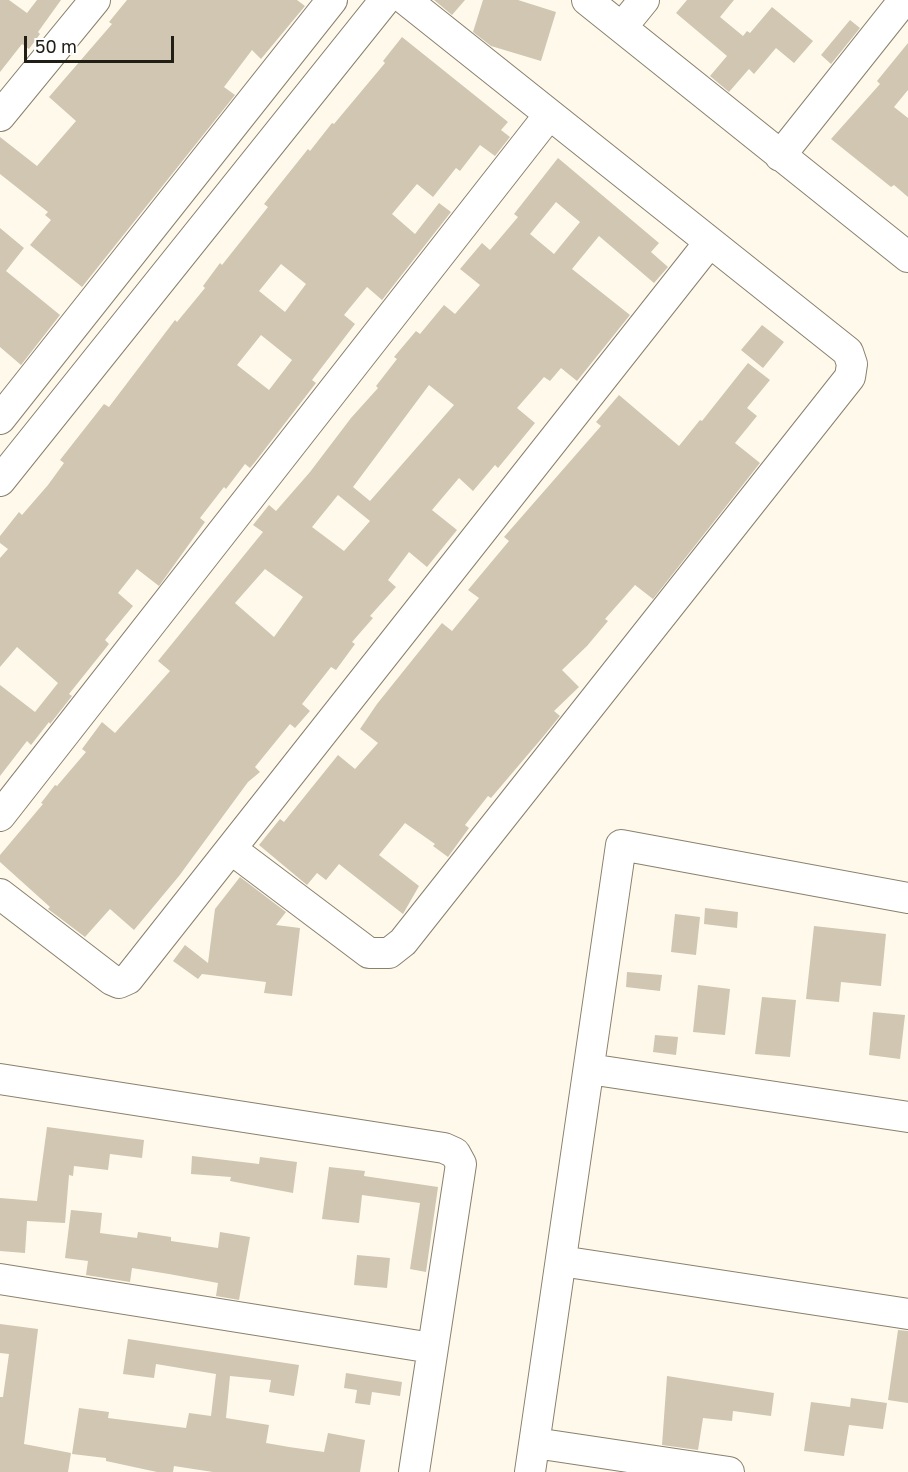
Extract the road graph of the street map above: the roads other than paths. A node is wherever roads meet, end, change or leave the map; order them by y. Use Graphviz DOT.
graph roads {
  1 [pos="95,0"];
  2 [pos="332,0"];
  3 [pos="386,0"];
  4 [pos="406,0"];
  5 [pos="587,0"];
  6 [pos="644,0"];
  7 [pos="904,0"];
  8 [pos="622,27"];
  9 [pos="549,115"];
  10 [pos="0,116"];
  11 [pos="780,156"];
  12 [pos="709,243"];
  13 [pos="908,257"];
  14 [pos="0,419"];
  15 [pos="0,481"];
  16 [pos="0,816"];
  17 [pos="231,849"];
  18 [pos="0,894"];
  19 [pos="908,898"];
  20 [pos="589,1069"];
  21 [pos="0,1079"];
  22 [pos="908,1117"];
  23 [pos="561,1260"];
  24 [pos="0,1280"];
  25 [pos="908,1314"];
  26 [pos="432,1348"];
  27 [pos="533,1458"];
  28 [pos="414,1472"];
  29 [pos="729,1472"];
  1 -- 10 [label="street"];
  2 -- 14 [label="street"];
  3 -- 15 [label="street"];
  4 -- 9 [label="street"];
  5 -- 8 [label="street"];
  6 -- 8 [label="street"];
  7 -- 11 [label="street"];
  8 -- 11 [label="street"];
  9 -- 12 [label="street"];
  9 -- 16 [label="street"];
  11 -- 13 [label="street"];
  12 -- 17 [label="street"];
  12 -- 17 [label="street"];
  17 -- 18 [label="street"];
  19 -- 20 [label="street"];
  20 -- 22 [label="street"];
  20 -- 23 [label="street"];
  21 -- 26 [label="street"];
  23 -- 25 [label="street"];
  23 -- 27 [label="street"];
  24 -- 26 [label="street"];
  26 -- 28 [label="street"];
  27 -- 29 [label="street"];
}
